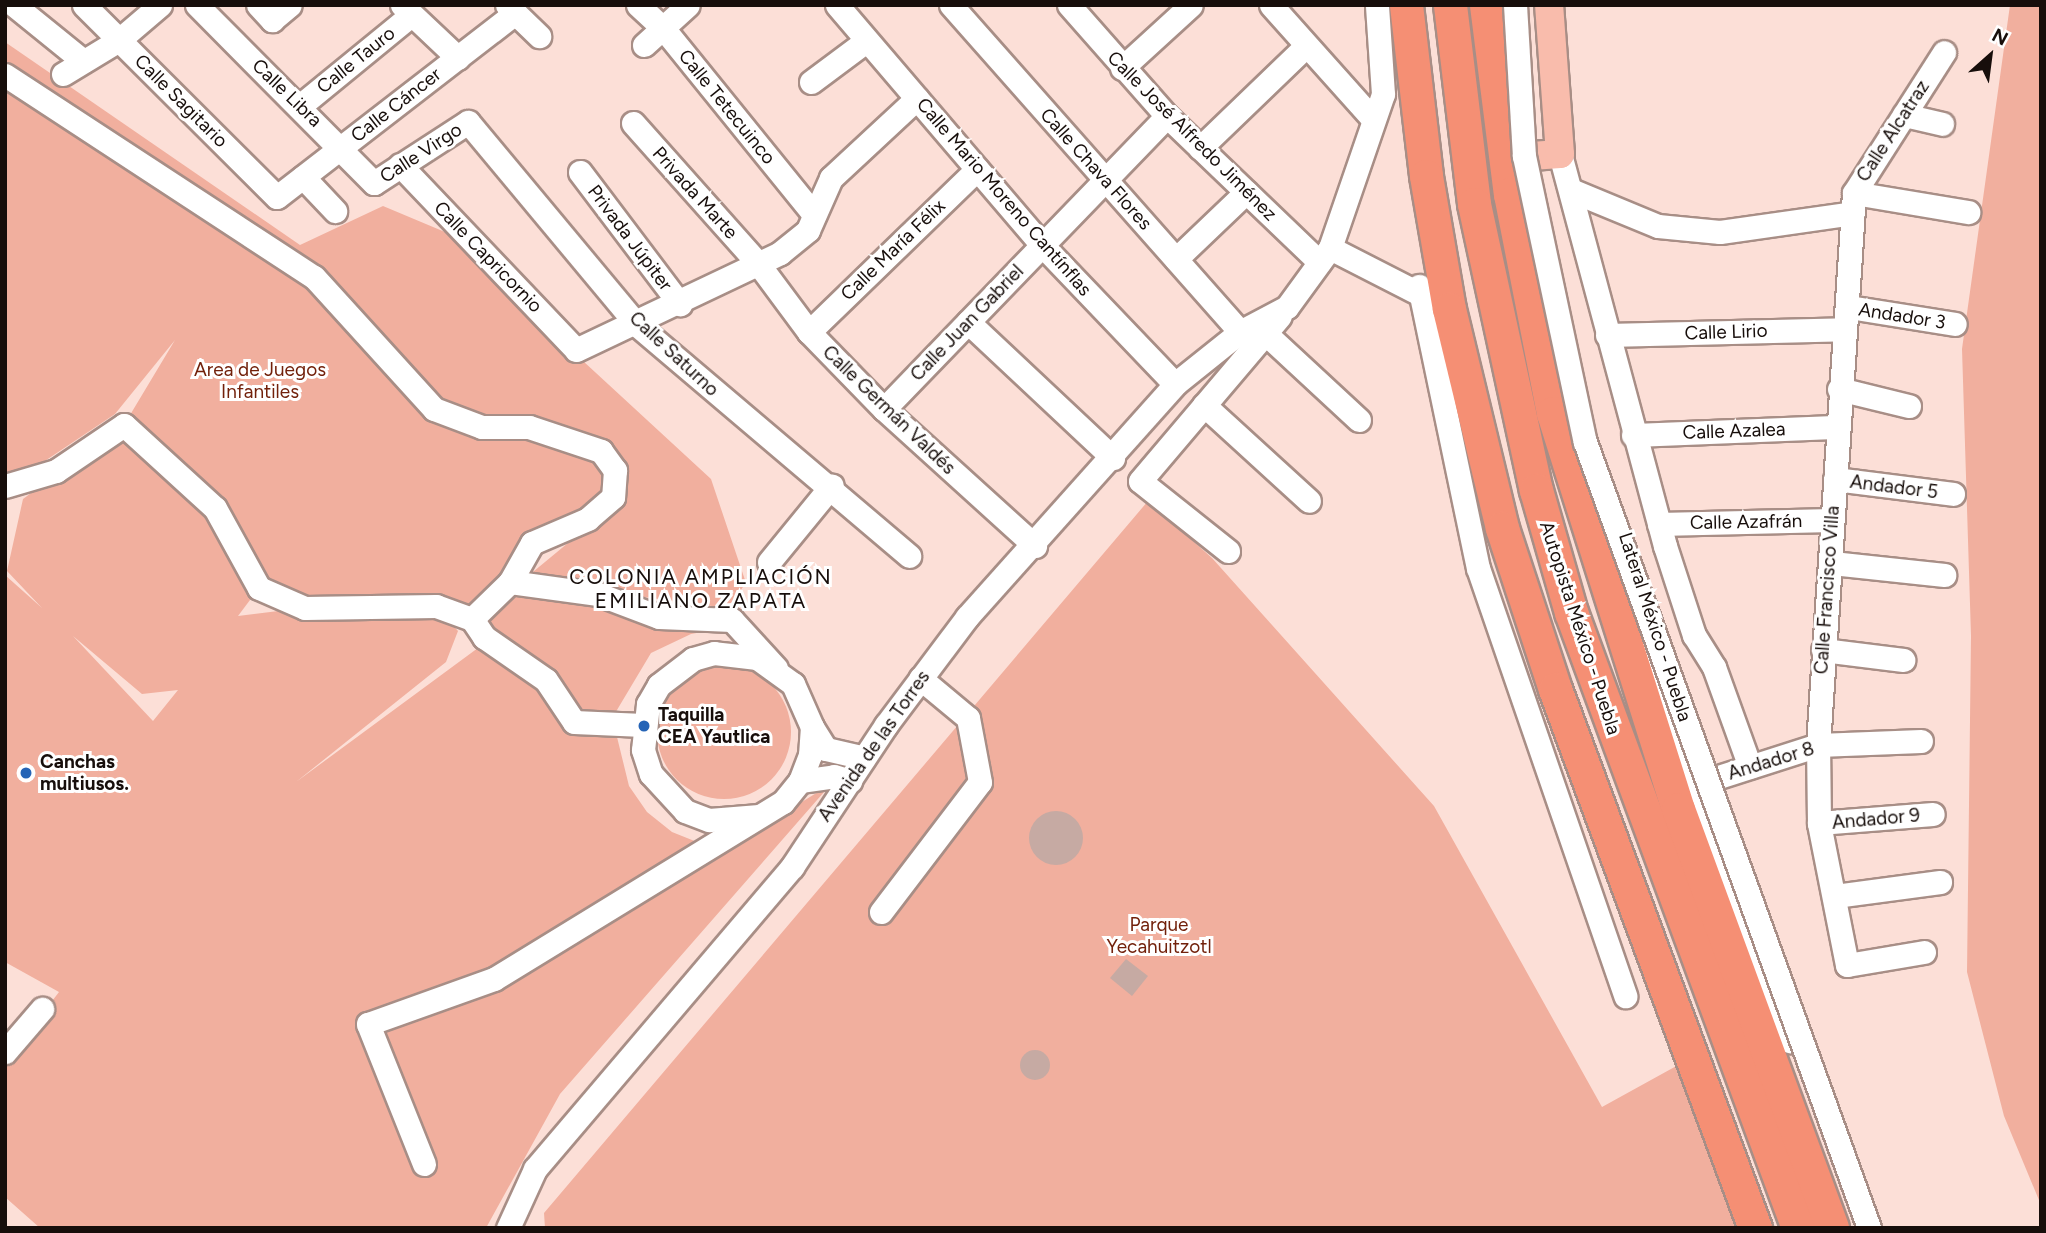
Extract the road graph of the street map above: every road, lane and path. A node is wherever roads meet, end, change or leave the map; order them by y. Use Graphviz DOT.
graph roads {
  1 [pos="14,5"];
  2 [pos="84,5"];
  3 [pos="160,5"];
  4 [pos="197,5"];
  5 [pos="258,5"];
  6 [pos="290,5"];
  7 [pos="638,5"];
  8 [pos="688,5"];
  9 [pos="837,5"];
  10 [pos="951,5"];
  11 [pos="1069,5"];
  12 [pos="1191,5"];
  13 [pos="1271,5"];
  14 [pos="1377,5"];
  15 [pos="1406,5"];
  16 [pos="1450,5"];
  17 [pos="1486,5"];
  18 [pos="1506,5"];
  19 [pos="1516,5"];
  20 [pos="1549,5"];
  21 [pos="511,9"];
  22 [pos="407,10"];
  23 [pos="663,28"];
  24 [pos="539,36"];
  25 [pos="119,40"];
  26 [pos="866,41"];
  27 [pos="644,45"];
  28 [pos="1306,46"];
  29 [pos="1944,52"];
  30 [pos="458,58"];
  31 [pos="82,60"];
  32 [pos="1122,68"];
  33 [pos="5,75"];
  34 [pos="63,75"];
  35 [pos="811,82"];
  36 [pos="917,98"];
  37 [pos="301,105"];
  38 [pos="1904,115"];
  39 [pos="1167,116"];
  40 [pos="1372,118"];
  41 [pos="468,122"];
  42 [pos="633,123"];
  43 [pos="1942,124"];
  44 [pos="342,147"];
  45 [pos="1200,148"];
  46 [pos="1546,155"];
  47 [pos="400,165"];
  48 [pos="977,169"];
  49 [pos="580,172"];
  50 [pos="303,177"];
  51 [pos="1105,179"];
  52 [pos="374,183"];
  53 [pos="1573,191"];
  54 [pos="1246,192"];
  55 [pos="277,197"];
  56 [pos="1853,203"];
  57 [pos="335,211"];
  58 [pos="1968,212"];
  59 [pos="813,213"];
  60 [pos="1042,245"];
  61 [pos="1324,255"];
  62 [pos="1176,259"];
  63 [pos="757,262"];
  64 [pos="1427,292"];
  65 [pos="680,303"];
  66 [pos="1287,307"];
  67 [pos="1847,318"];
  68 [pos="968,322"];
  69 [pos="1955,324"];
  70 [pos="638,325"];
  71 [pos="809,332"];
  72 [pos="1240,332"];
  73 [pos="1265,333"];
  74 [pos="1607,335"];
  75 [pos="1175,384"];
  76 [pos="1839,389"];
  77 [pos="1204,405"];
  78 [pos="1909,406"];
  79 [pos="884,409"];
  80 [pos="1359,420"];
  81 [pos="1835,427"];
  82 [pos="1633,435"];
  83 [pos="1113,458"];
  84 [pos="1835,480"];
  85 [pos="832,485"];
  86 [pos="5,486"];
  87 [pos="1953,494"];
  88 [pos="1309,501"];
  89 [pos="1832,520"];
  90 [pos="1659,524"];
  91 [pos="1035,546"];
  92 [pos="1228,551"];
  93 [pos="909,556"];
  94 [pos="769,562"];
  95 [pos="1832,563"];
  96 [pos="1944,575"];
  97 [pos="510,582"];
  98 [pos="472,619"];
  99 [pos="1823,650"];
  100 [pos="1903,660"];
  101 [pos="776,668"];
  102 [pos="920,678"];
  103 [pos="643,725"];
  104 [pos="811,727"];
  105 [pos="1921,741"];
  106 [pos="1818,746"];
  107 [pos="864,758"];
  108 [pos="1750,767"];
  109 [pos="800,781"];
  110 [pos="850,781"];
  111 [pos="1706,781"];
  112 [pos="1933,814"];
  113 [pos="759,816"];
  114 [pos="1819,823"];
  115 [pos="1940,882"];
  116 [pos="1835,897"];
  117 [pos="881,912"];
  118 [pos="1924,952"];
  119 [pos="1625,996"];
  120 [pos="43,1009"];
  121 [pos="5,1052"];
  122 [pos="424,1164"];
  123 [pos="508,1228"];
  124 [pos="1755,1228"];
  125 [pos="1798,1228"];
  126 [pos="1832,1228"];
  127 [pos="1859,1228"];
  128 [pos="1871,1228"];
  1 -- 31 [label="street"];
  2 -- 25 [label="street, Calle Sagitario"];
  3 -- 25 [label="street"];
  4 -- 37 [label="street, Calle Libra"];
  5 -- 6 [label="street"];
  7 -- 23 [label="street, Calle Tetecuinco"];
  8 -- 23 [label="street"];
  9 -- 26 [label="street, Calle Mario Moreno Cantínflas"];
  10 -- 51 [label="street, Calle Chava Flores"];
  11 -- 32 [label="street, Calle José Alfredo Jiménez"];
  12 -- 32 [label="street"];
  13 -- 28 [label="street"];
  14 -- 40 [label="street, Avenida de las Torres"];
  15 -- 64 [label="highway"];
  16 -- 125 [label="highway, Autopista México - Puebla"];
  17 -- 126 [label="highway, Autopista México - Puebla"];
  18 -- 127 [label="street"];
  19 -- 46 [label="highway, Lateral México - Puebla"];
  19 -- 128 [label="street, bridge"];
  20 -- 46 [label="main road"];
  21 -- 24 [label="street"];
  21 -- 30 [label="street, Calle Cáncer"];
  22 -- 30 [label="street"];
  22 -- 37 [label="street, Calle Tauro"];
  23 -- 27 [label="street"];
  23 -- 59 [label="street, Calle Tetecuinco"];
  25 -- 31 [label="street"];
  25 -- 55 [label="street, Calle Sagitario"];
  26 -- 35 [label="street"];
  26 -- 36 [label="street, Calle Mario Moreno Cantínflas"];
  28 -- 40 [label="street"];
  28 -- 45 [label="street"];
  29 -- 38 [label="street, Calle Alcatraz"];
  30 -- 44 [label="street, Calle Cáncer"];
  31 -- 34 [label="street"];
  32 -- 39 [label="street, Calle José Alfredo Jiménez"];
  33 -- 97 [label="street"];
  36 -- 48 [label="street, Calle Mario Moreno Cantínflas"];
  36 -- 59 [label="street"];
  37 -- 44 [label="street, Calle Libra"];
  38 -- 43 [label="street"];
  38 -- 56 [label="street, Calle Alcatraz"];
  39 -- 45 [label="street, Calle José Alfredo Jiménez"];
  39 -- 51 [label="street, Calle Juan Gabriel"];
  40 -- 61 [label="street, Avenida de las Torres"];
  41 -- 47 [label="street, Calle Virgo"];
  41 -- 70 [label="street, Calle Saturno"];
  42 -- 63 [label="street, Privada Marte"];
  44 -- 50 [label="street, Calle Cáncer"];
  44 -- 52 [label="street, Calle Libra"];
  45 -- 54 [label="street, Calle José Alfredo Jiménez"];
  46 -- 53 [label="street"];
  46 -- 111 [label="highway, Lateral México - Puebla"];
  47 -- 52 [label="street, Calle Virgo"];
  47 -- 70 [label="street, Calle Capricornio"];
  48 -- 60 [label="street, Calle Mario Moreno Cantínflas"];
  48 -- 71 [label="street, Calle María Félix"];
  49 -- 65 [label="street, Privada Júpiter"];
  50 -- 55 [label="street, Calle Cáncer"];
  50 -- 57 [label="street"];
  51 -- 60 [label="street, Calle Juan Gabriel"];
  51 -- 62 [label="street, Calle Chava Flores"];
  53 -- 56 [label="street"];
  53 -- 74 [label="street"];
  54 -- 61 [label="street, Calle José Alfredo Jiménez"];
  54 -- 62 [label="street"];
  56 -- 58 [label="street"];
  56 -- 67 [label="street, Calle Francisco Villa"];
  59 -- 63 [label="street"];
  60 -- 68 [label="street, Calle Juan Gabriel"];
  60 -- 75 [label="street, Calle Mario Moreno Cantínflas"];
  61 -- 64 [label="street"];
  61 -- 66 [label="street, Avenida de las Torres"];
  62 -- 72 [label="street, Calle Chava Flores"];
  63 -- 65 [label="street"];
  63 -- 71 [label="street, Calle Germán Valdés"];
  64 -- 119 [label="street"];
  64 -- 124 [label="highway"];
  65 -- 70 [label="street"];
  66 -- 72 [label="street, Avenida de las Torres"];
  66 -- 73 [label="street, Avenida de las Torres"];
  67 -- 69 [label="street, Andador 3"];
  67 -- 74 [label="street, Calle Lirio"];
  67 -- 76 [label="street, Calle Francisco Villa"];
  68 -- 79 [label="street, Calle Juan Gabriel"];
  68 -- 83 [label="street"];
  70 -- 85 [label="street, Calle Saturno"];
  71 -- 79 [label="street, Calle Germán Valdés"];
  72 -- 75 [label="street, Avenida de las Torres"];
  73 -- 77 [label="street, Avenida de las Torres"];
  73 -- 80 [label="street"];
  74 -- 82 [label="street"];
  75 -- 83 [label="street, Avenida de las Torres"];
  76 -- 78 [label="street"];
  76 -- 81 [label="street, Calle Francisco Villa"];
  77 -- 88 [label="street"];
  77 -- 92 [label="street, Avenida de las Torres"];
  79 -- 91 [label="street, Calle Germán Valdés"];
  81 -- 82 [label="street, Calle Azalea"];
  81 -- 84 [label="street, Calle Francisco Villa"];
  82 -- 90 [label="street"];
  83 -- 91 [label="street, Avenida de las Torres"];
  84 -- 87 [label="street, Andador 5"];
  84 -- 89 [label="street, Calle Francisco Villa"];
  85 -- 93 [label="street, Calle Saturno"];
  85 -- 94 [label="street"];
  86 -- 98 [label="street"];
  89 -- 90 [label="street, Calle Azafrán"];
  89 -- 95 [label="street, Calle Francisco Villa"];
  90 -- 108 [label="street"];
  91 -- 102 [label="street, Avenida de las Torres"];
  95 -- 96 [label="street"];
  95 -- 99 [label="street, Calle Francisco Villa"];
  97 -- 98 [label="street"];
  97 -- 101 [label="street"];
  98 -- 103 [label="street"];
  99 -- 100 [label="street"];
  99 -- 106 [label="street, Calle Francisco Villa"];
  101 -- 103 [label="street"];
  101 -- 104 [label="street"];
  102 -- 107 [label="street, Avenida de las Torres"];
  102 -- 117 [label="street"];
  103 -- 113 [label="street"];
  104 -- 107 [label="street"];
  104 -- 109 [label="street"];
  105 -- 106 [label="street, Andador 8"];
  106 -- 108 [label="street, Andador 8"];
  106 -- 114 [label="street, Calle Francisco Villa"];
  107 -- 110 [label="street, Avenida de las Torres"];
  108 -- 111 [label="street, Andador 8"];
  109 -- 110 [label="street"];
  109 -- 113 [label="street"];
  110 -- 123 [label="street, Avenida de las Torres"];
  111 -- 128 [label="highway, Lateral México - Puebla"];
  112 -- 114 [label="street, Andador 9"];
  113 -- 122 [label="street"];
  114 -- 116 [label="street, Calle Francisco Villa"];
  115 -- 116 [label="street"];
  116 -- 118 [label="street, Calle Francisco Villa"];
  120 -- 121 [label="street"];
}
